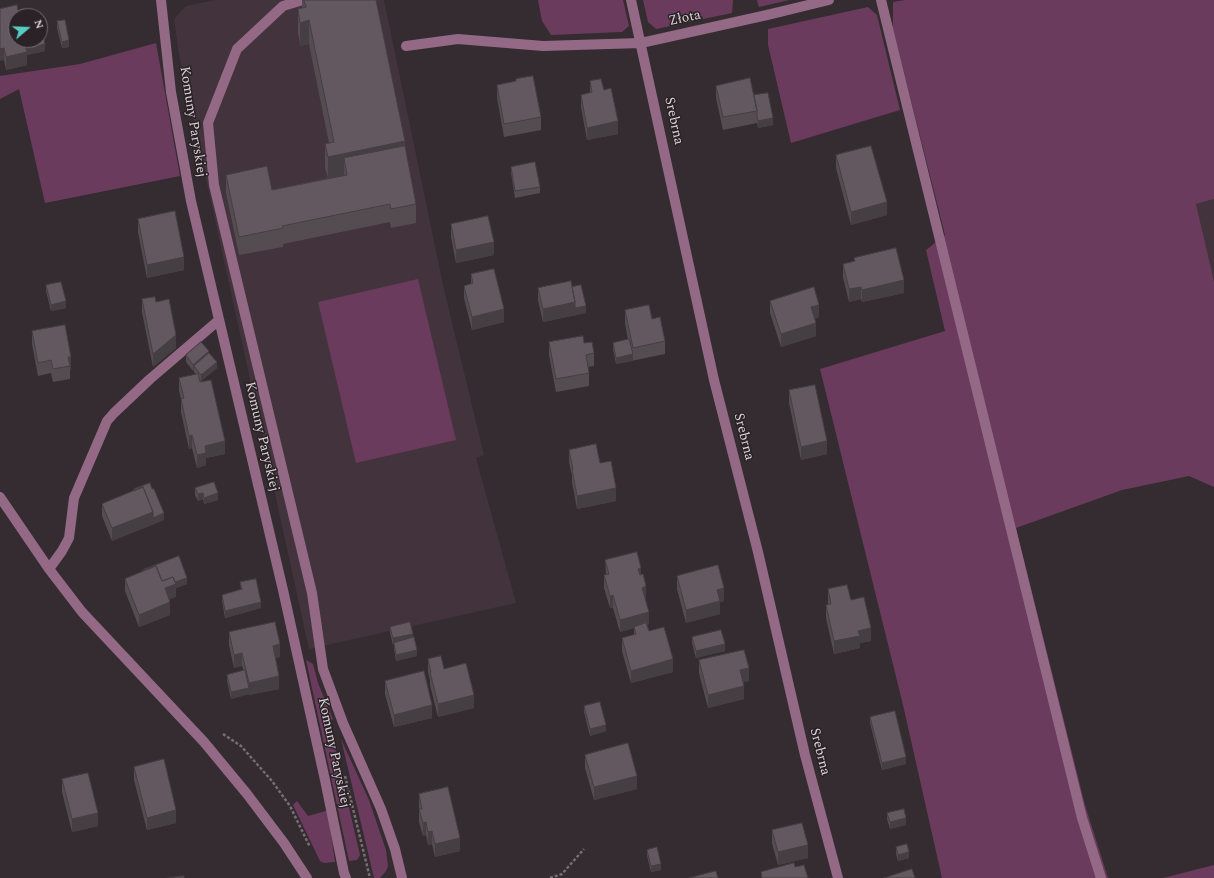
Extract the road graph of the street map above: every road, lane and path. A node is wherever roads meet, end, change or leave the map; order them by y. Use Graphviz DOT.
graph roads {
  1 [pos="161,0"];
  2 [pos="302,0"];
  3 [pos="631,0"];
  4 [pos="829,0"];
  5 [pos="881,0"];
  6 [pos="641,43"];
  7 [pos="406,46"];
  8 [pos="219,320"];
  9 [pos="0,497"];
  10 [pos="49,569"];
  11 [pos="344,771"];
  12 [pos="584,849"];
  13 [pos="307,878"];
  14 [pos="346,878"];
  15 [pos="370,878"];
  16 [pos="402,878"];
  17 [pos="550,878"];
  18 [pos="838,878"];
  19 [pos="1101,878"];
  1 -- 8 [label="street, Komuny Paryskiej"];
  2 -- 16 [label="street"];
  3 -- 6 [label="street, Srebrna"];
  4 -- 6 [label="street, Złota"];
  5 -- 19 [label="street"];
  6 -- 7 [label="street, Złota"];
  6 -- 18 [label="street, Srebrna"];
  8 -- 10 [label="street"];
  8 -- 14 [label="street, Komuny Paryskiej"];
  9 -- 10 [label="street"];
  10 -- 13 [label="street"];
  11 -- 15 [label="path"];
  12 -- 17 [label="path"];
}
